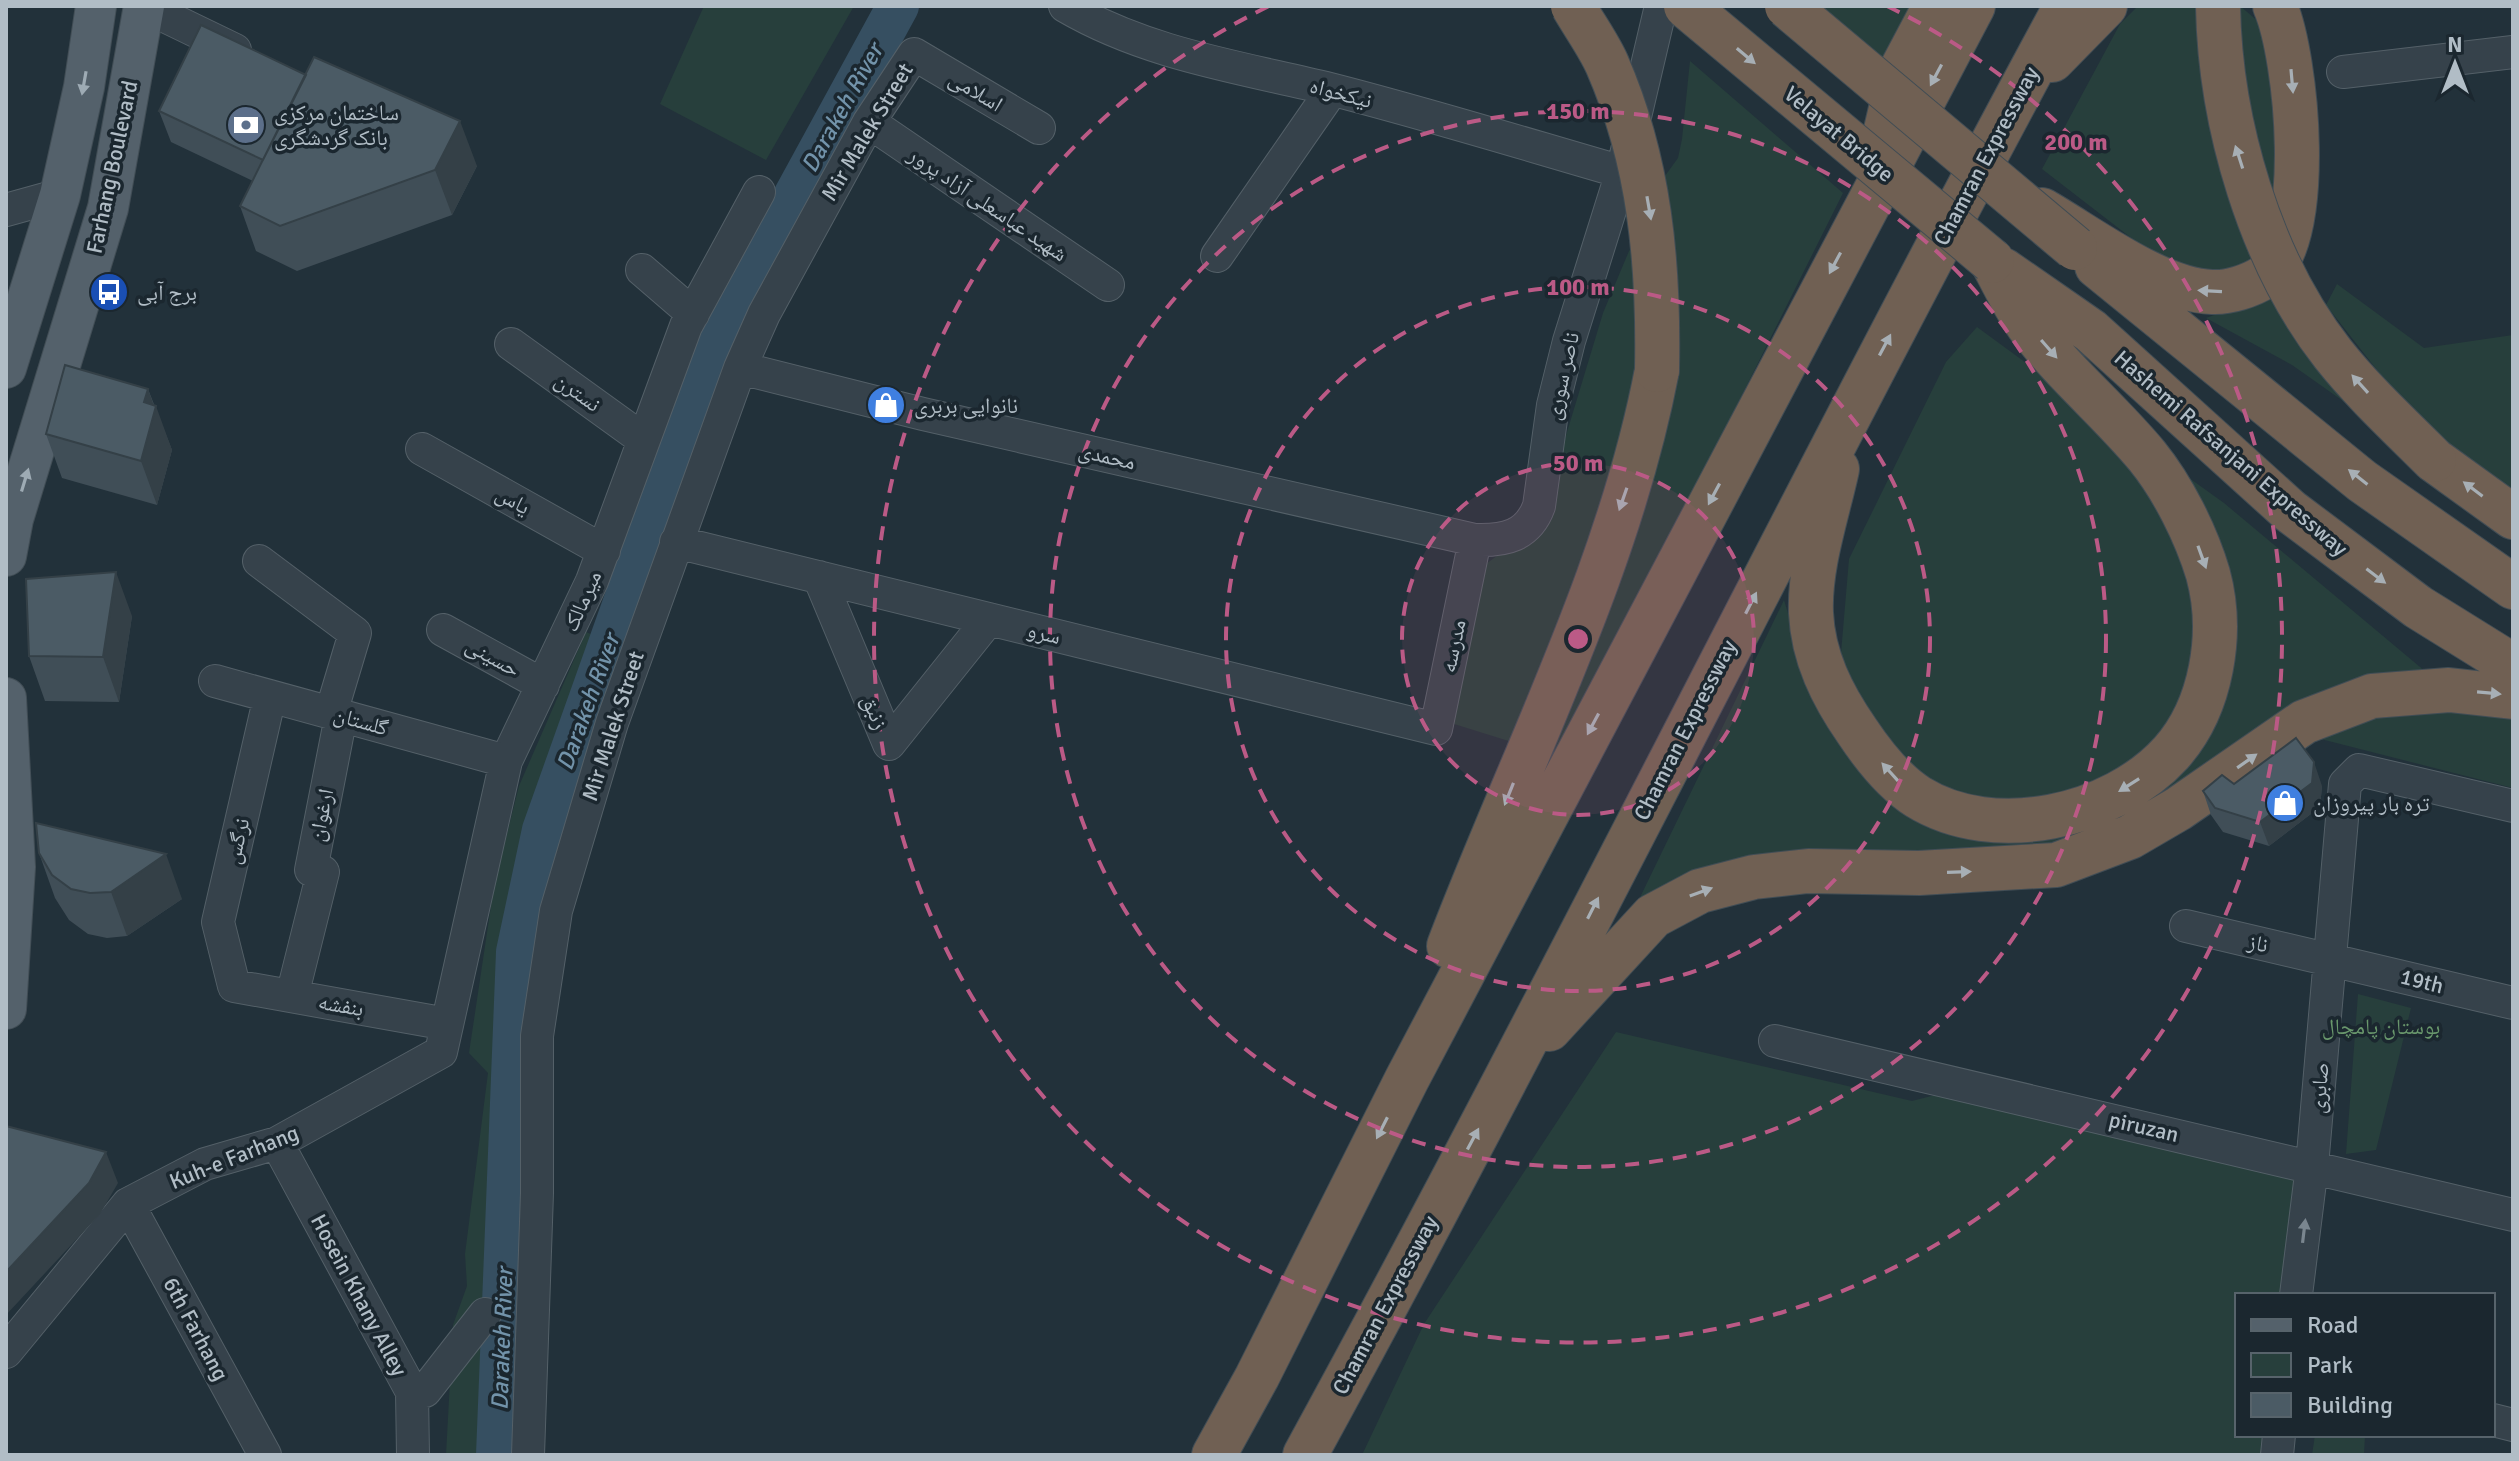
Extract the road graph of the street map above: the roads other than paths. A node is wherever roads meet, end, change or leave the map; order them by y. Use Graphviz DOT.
graph roads {
  1 [pos="96,6"];
  2 [pos="144,6"];
  3 [pos="1065,6"];
  4 [pos="1573,6"];
  5 [pos="1661,6"];
  6 [pos="1686,6"];
  7 [pos="1787,6"];
  8 [pos="1801,6"];
  9 [pos="1935,6"];
  10 [pos="1973,6"];
  11 [pos="2066,6"];
  12 [pos="2105,6"];
  13 [pos="2218,6"];
  14 [pos="2275,6"];
  15 [pos="2513,52"];
  16 [pos="914,54"];
  17 [pos="1846,55"];
  18 [pos="258,61"];
  19 [pos="2343,72"];
  20 [pos="1332,90"];
  21 [pos="2019,92"];
  22 [pos="869,122"];
  23 [pos="1039,128"];
  24 [pos="1622,172"];
  25 [pos="2006,189"];
  26 [pos="759,192"];
  27 [pos="1871,194"];
  28 [pos="60,195"];
  29 [pos="6,210"];
  30 [pos="1217,256"];
  31 [pos="1992,261"];
  32 [pos="642,270"];
  33 [pos="1108,285"];
  34 [pos="693,314"];
  35 [pos="511,344"];
  36 [pos="6,368"];
  37 [pos="740,368"];
  38 [pos="1849,414"];
  39 [pos="644,440"];
  40 [pos="422,449"];
  41 [pos="2513,517"];
  42 [pos="1475,540"];
  43 [pos="676,542"];
  44 [pos="604,551"];
  45 [pos="6,556"];
  46 [pos="259,561"];
  47 [pos="819,577"];
  48 [pos="2513,587"];
  49 [pos="989,619"];
  50 [pos="443,630"];
  51 [pos="2513,666"];
  52 [pos="215,681"];
  53 [pos="543,685"];
  54 [pos="270,696"];
  55 [pos="2513,697"];
  56 [pos="6,698"];
  57 [pos="336,714"];
  58 [pos="1412,725"];
  59 [pos="506,761"];
  60 [pos="2513,806"];
  61 [pos="2186,926"];
  62 [pos="2331,959"];
  63 [pos="234,986"];
  64 [pos="292,996"];
  65 [pos="2513,1003"];
  66 [pos="6,1009"];
  67 [pos="447,1024"];
  68 [pos="1775,1041"];
  69 [pos="1407,1079"];
  70 [pos="1505,1079"];
  71 [pos="277,1143"];
  72 [pos="2312,1166"];
  73 [pos="128,1204"];
  74 [pos="2513,1215"];
  75 [pos="2296,1293"];
  76 [pos="485,1314"];
  77 [pos="6,1352"];
  78 [pos="412,1392"];
  79 [pos="265,1455"];
  80 [pos="413,1455"];
  81 [pos="528,1455"];
  82 [pos="1214,1455"];
  83 [pos="1305,1455"];
  1 -- 28 [label="main road, Farhang Boulevard, one-way"];
  2 -- 18 [label="street"];
  45 -- 2 [label="main road, Farhang Boulevard, one-way"];
  3 -- 20 [label="street, نیکخواه"];
  4 -- 69 [label="highway, one-way, bridge"];
  5 -- 24 [label="street, ناصر سوری"];
  6 -- 31 [label="highway, Velayat Bridge, one-way, bridge"];
  7 -- 17 [label="highway, bridge"];
  8 -- 17 [label="highway, bridge"];
  9 -- 27 [label="highway"];
  10 -- 27 [label="highway, one-way"];
  11 -- 21 [label="highway, Chamran Expressway"];
  12 -- 21 [label="highway"];
  41 -- 13 [label="highway, one-way, bridge"];
  14 -- 25 [label="highway, one-way"];
  15 -- 19 [label="street"];
  16 -- 22 [label="street, Mir Malek Street"];
  16 -- 23 [label="street, اسلامی"];
  17 -- 25 [label="highway, bridge"];
  20 -- 24 [label="street, نیکخواه"];
  20 -- 30 [label="street"];
  38 -- 21 [label="highway, Chamran Expressway, one-way"];
  22 -- 33 [label="street, شهید عباسعلی آزاد پرور"];
  22 -- 37 [label="street, Mir Malek Street"];
  24 -- 42 [label="street, ناصر سوری"];
  48 -- 25 [label="highway, one-way, bridge"];
  26 -- 34 [label="street, میرمالک"];
  27 -- 69 [label="highway, one-way"];
  28 -- 29 [label="street"];
  28 -- 36 [label="main road, Farhang Boulevard"];
  31 -- 38 [label="highway, one-way"];
  31 -- 51 [label="highway, Hashemi Rafsanjani Expressway, one-way"];
  32 -- 34 [label="street"];
  34 -- 39 [label="street, میرمالک"];
  35 -- 39 [label="street, نسترن"];
  37 -- 42 [label="street, محمدی"];
  37 -- 43 [label="street, Mir Malek Street"];
  70 -- 38 [label="highway, Chamran Expressway, one-way"];
  39 -- 44 [label="street, میرمالک"];
  40 -- 44 [label="street, یاس"];
  42 -- 58 [label="street, مدرسه"];
  43 -- 47 [label="street, سرو"];
  43 -- 81 [label="street, Mir Malek Street"];
  44 -- 53 [label="street, میرمالک"];
  46 -- 57 [label="street"];
  47 -- 49 [label="street, سرو"];
  47 -- 49 [label="street, زنبق"];
  49 -- 58 [label="street, سرو"];
  50 -- 53 [label="street, حسینی"];
  52 -- 54 [label="street, گلستان"];
  53 -- 59 [label="street, میرمالک"];
  54 -- 57 [label="street, گلستان"];
  54 -- 63 [label="street, نرگس"];
  70 -- 55 [label="highway, one-way"];
  56 -- 66 [label="main road"];
  57 -- 59 [label="street, گلستان"];
  57 -- 64 [label="street, ارغوان"];
  59 -- 67 [label="street, میرمالک"];
  60 -- 62 [label="street, صابری"];
  61 -- 62 [label="street, ناز"];
  62 -- 65 [label="street, 19th"];
  62 -- 72 [label="street, صابری"];
  63 -- 64 [label="street, بنفشه"];
  64 -- 67 [label="street, بنفشه"];
  67 -- 71 [label="street, Kuh-e Farhang"];
  68 -- 72 [label="street, piruzan"];
  69 -- 82 [label="highway, one-way"];
  83 -- 70 [label="highway, Chamran Expressway, one-way"];
  71 -- 73 [label="street, Kuh-e Farhang"];
  71 -- 78 [label="street, Hosein Khany Alley"];
  72 -- 74 [label="street, piruzan"];
  75 -- 72 [label="street, صابری, one-way"];
  73 -- 77 [label="street, Kuh-e Farhang"];
  73 -- 79 [label="street, 6th Farhang"];
  76 -- 78 [label="street"];
  78 -- 80 [label="street, Hosein Khany Alley"];
}
